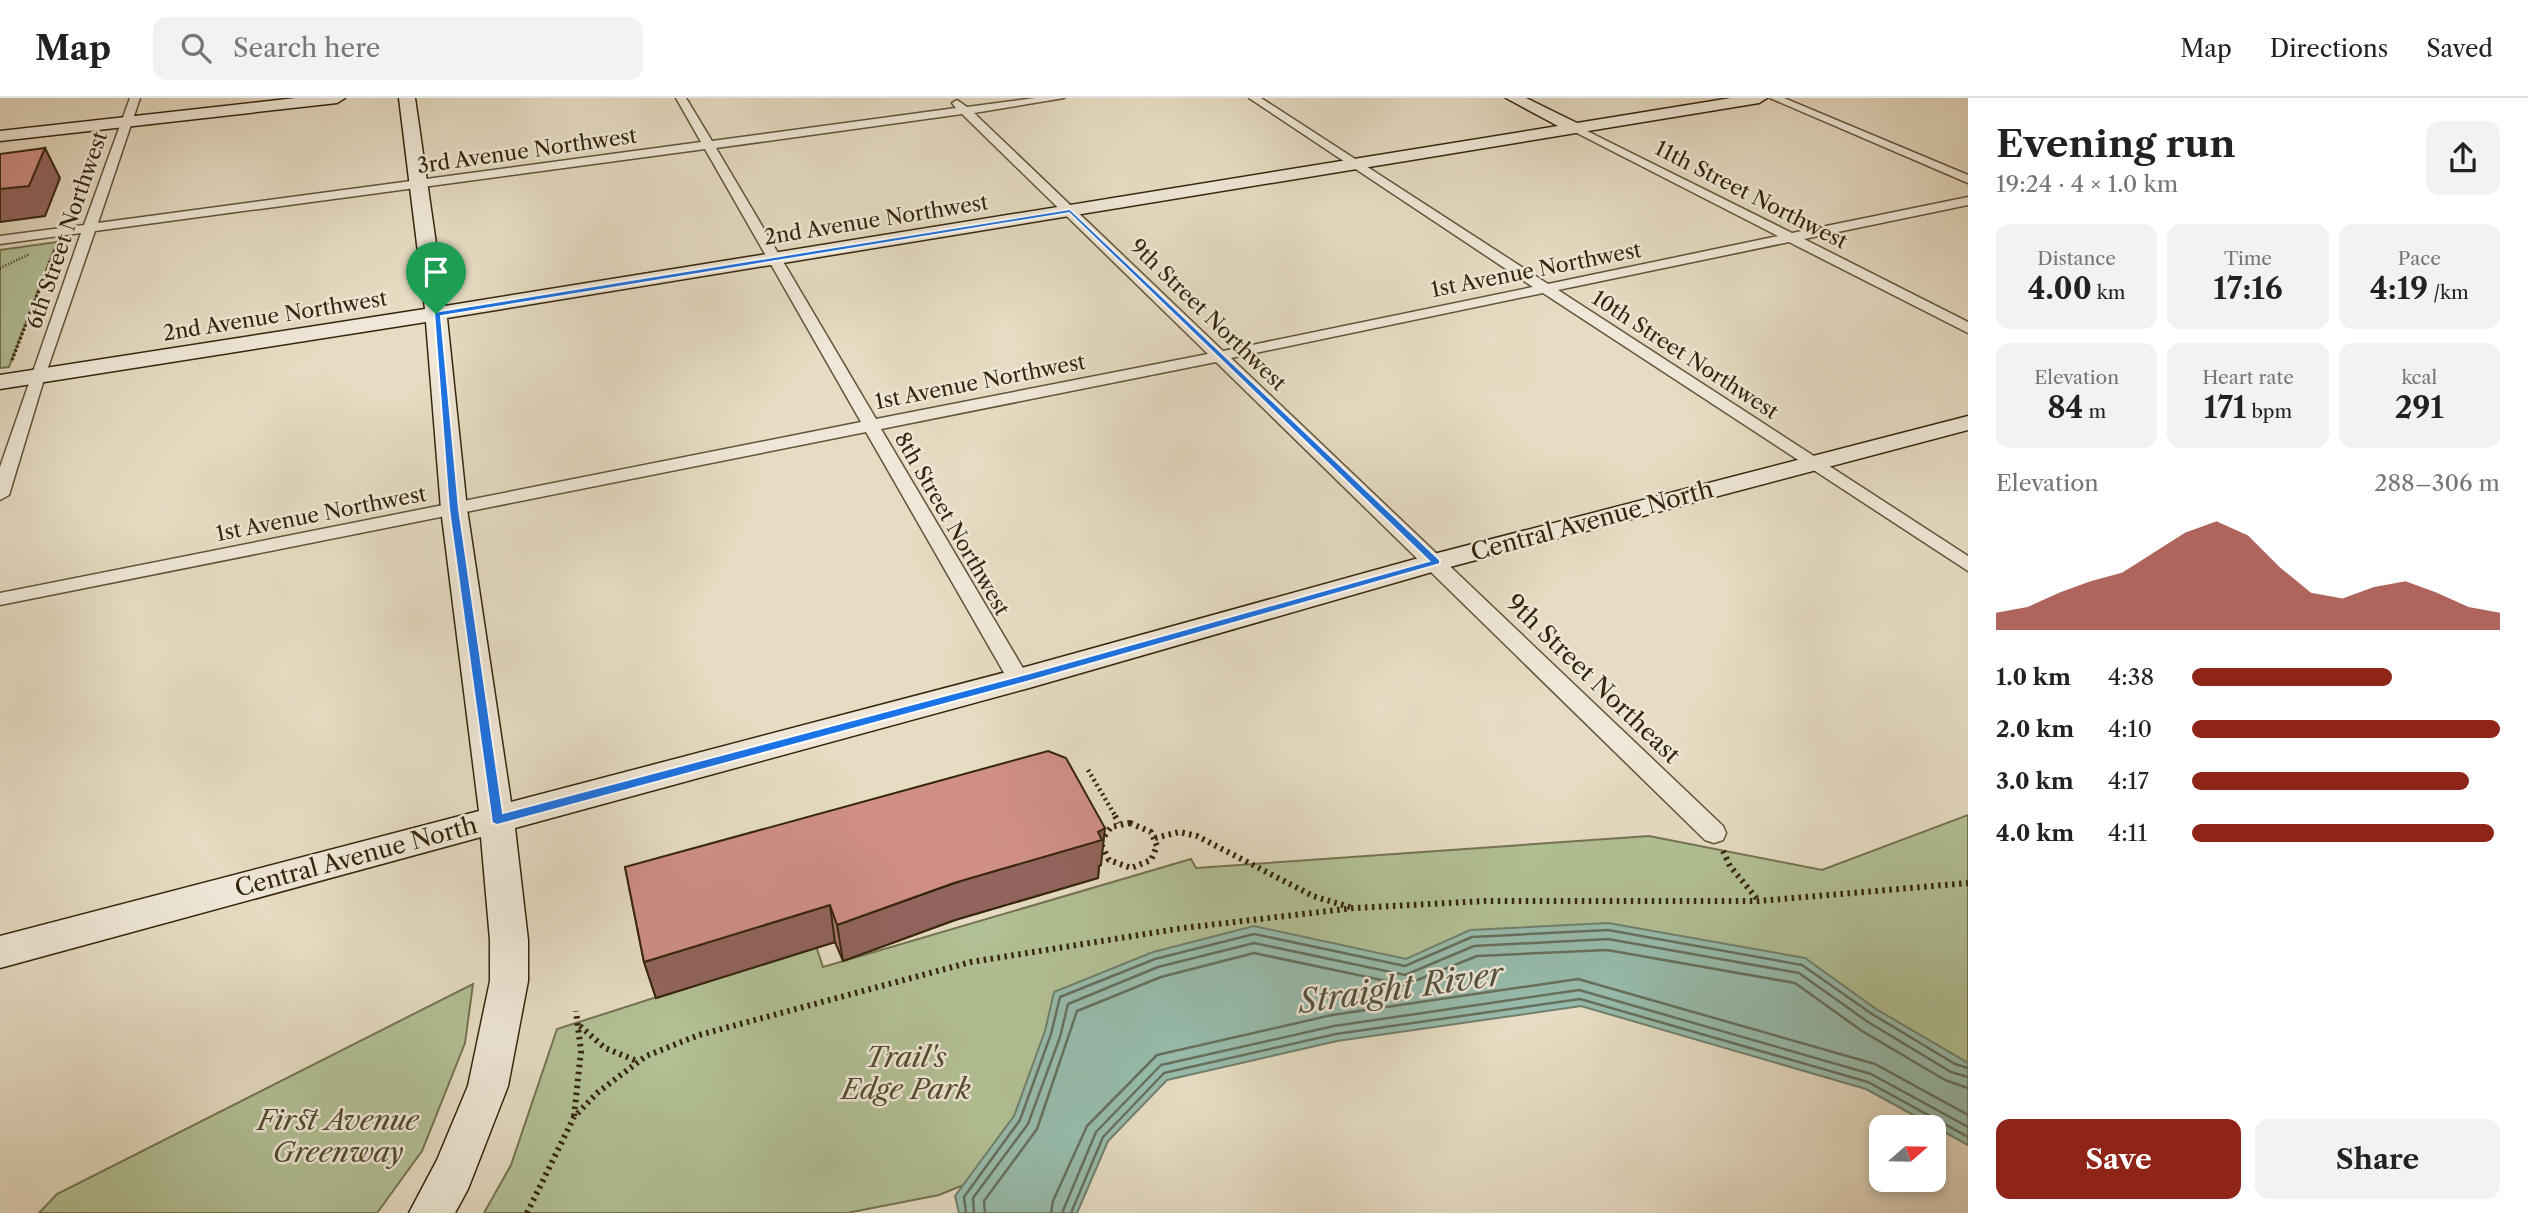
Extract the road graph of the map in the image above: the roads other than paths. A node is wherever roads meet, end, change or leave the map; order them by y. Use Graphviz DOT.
graph roads {
  1 [pos="135,98"];
  2 [pos="337,98"];
  3 [pos="407,98"];
  4 [pos="681,98"];
  5 [pos="952,98"];
  6 [pos="1059,98"];
  7 [pos="1254,98"];
  8 [pos="1514,98"];
  9 [pos="1759,98"];
  10 [pos="1774,98"];
  11 [pos="965,110"];
  12 [pos="127,121"];
  13 [pos="1575,128"];
  14 [pos="0,136"];
  15 [pos="709,145"];
  16 [pos="1356,163"];
  17 [pos="1968,179"];
  18 [pos="416,186"];
  19 [pos="1968,201"];
  20 [pos="1070,211"];
  21 [pos="91,228"];
  22 [pos="0,240"];
  23 [pos="1791,240"];
  24 [pos="777,259"];
  25 [pos="1546,290"];
  26 [pos="436,314"];
  27 [pos="1968,328"];
  28 [pos="1220,356"];
  29 [pos="4,374"];
  30 [pos="37,376"];
  31 [pos="1968,423"];
  32 [pos="870,426"];
  33 [pos="1813,463"];
  34 [pos="0,495"];
  35 [pos="454,509"];
  36 [pos="1436,562"];
  37 [pos="1968,565"];
  38 [pos="0,599"];
  39 [pos="1019,680"];
  40 [pos="497,820"];
  41 [pos="1714,833"];
  42 [pos="0,952"];
  43 [pos="431,1213"];
  1 -- 12 [label="street, 6th Street Northwest"];
  2 -- 12 [label="street"];
  3 -- 18 [label="street"];
  4 -- 15 [label="street, 8th Street Northwest"];
  5 -- 11 [label="street, 9th Street Northwest"];
  6 -- 11 [label="street, 3rd Avenue Northwest"];
  7 -- 16 [label="street, 10th Street Northwest"];
  8 -- 13 [label="street, 11th Street Northwest"];
  9 -- 13 [label="street, 2nd Avenue Northwest"];
  10 -- 17 [label="street"];
  11 -- 15 [label="street, 3rd Avenue Northwest"];
  11 -- 20 [label="street, 9th Street Northwest"];
  12 -- 14 [label="street"];
  12 -- 21 [label="street, 6th Street Northwest"];
  13 -- 16 [label="street, 2nd Avenue Northwest"];
  13 -- 23 [label="street, 11th Street Northwest"];
  15 -- 18 [label="street, 3rd Avenue Northwest"];
  15 -- 24 [label="street, 8th Street Northwest"];
  16 -- 20 [label="street, 2nd Avenue Northwest"];
  16 -- 25 [label="street, 10th Street Northwest"];
  18 -- 21 [label="street, 3rd Avenue Northwest"];
  18 -- 26 [label="street"];
  19 -- 23 [label="street, 1st Avenue Northwest"];
  20 -- 24 [label="street, 2nd Avenue Northwest"];
  20 -- 28 [label="street, 9th Street Northwest"];
  21 -- 22 [label="street, 3rd Avenue Northwest"];
  21 -- 30 [label="street, 6th Street Northwest"];
  23 -- 25 [label="street, 1st Avenue Northwest"];
  23 -- 27 [label="street, 11th Street Northwest"];
  24 -- 26 [label="street, 2nd Avenue Northwest"];
  24 -- 32 [label="street, 8th Street Northwest"];
  25 -- 28 [label="street, 1st Avenue Northwest"];
  25 -- 33 [label="street, 10th Street Northwest"];
  26 -- 30 [label="street, 2nd Avenue Northwest"];
  26 -- 35 [label="street"];
  28 -- 32 [label="street, 1st Avenue Northwest"];
  28 -- 36 [label="street, 9th Street Northwest"];
  29 -- 30 [label="street, 2nd Avenue Northwest"];
  30 -- 34 [label="street, 6th Street Northwest"];
  31 -- 33 [label="street, Central Avenue North"];
  32 -- 35 [label="street, 1st Avenue Northwest"];
  32 -- 39 [label="street, 8th Street Northwest"];
  33 -- 36 [label="street, Central Avenue North"];
  33 -- 37 [label="street, 10th Street Northwest"];
  35 -- 38 [label="street, 1st Avenue Northwest"];
  35 -- 40 [label="street"];
  36 -- 39 [label="street, Central Avenue North"];
  36 -- 41 [label="street, 9th Street Northeast"];
  39 -- 40 [label="street, Central Avenue North"];
  40 -- 42 [label="street, Central Avenue North"];
  40 -- 43 [label="street"];
}
